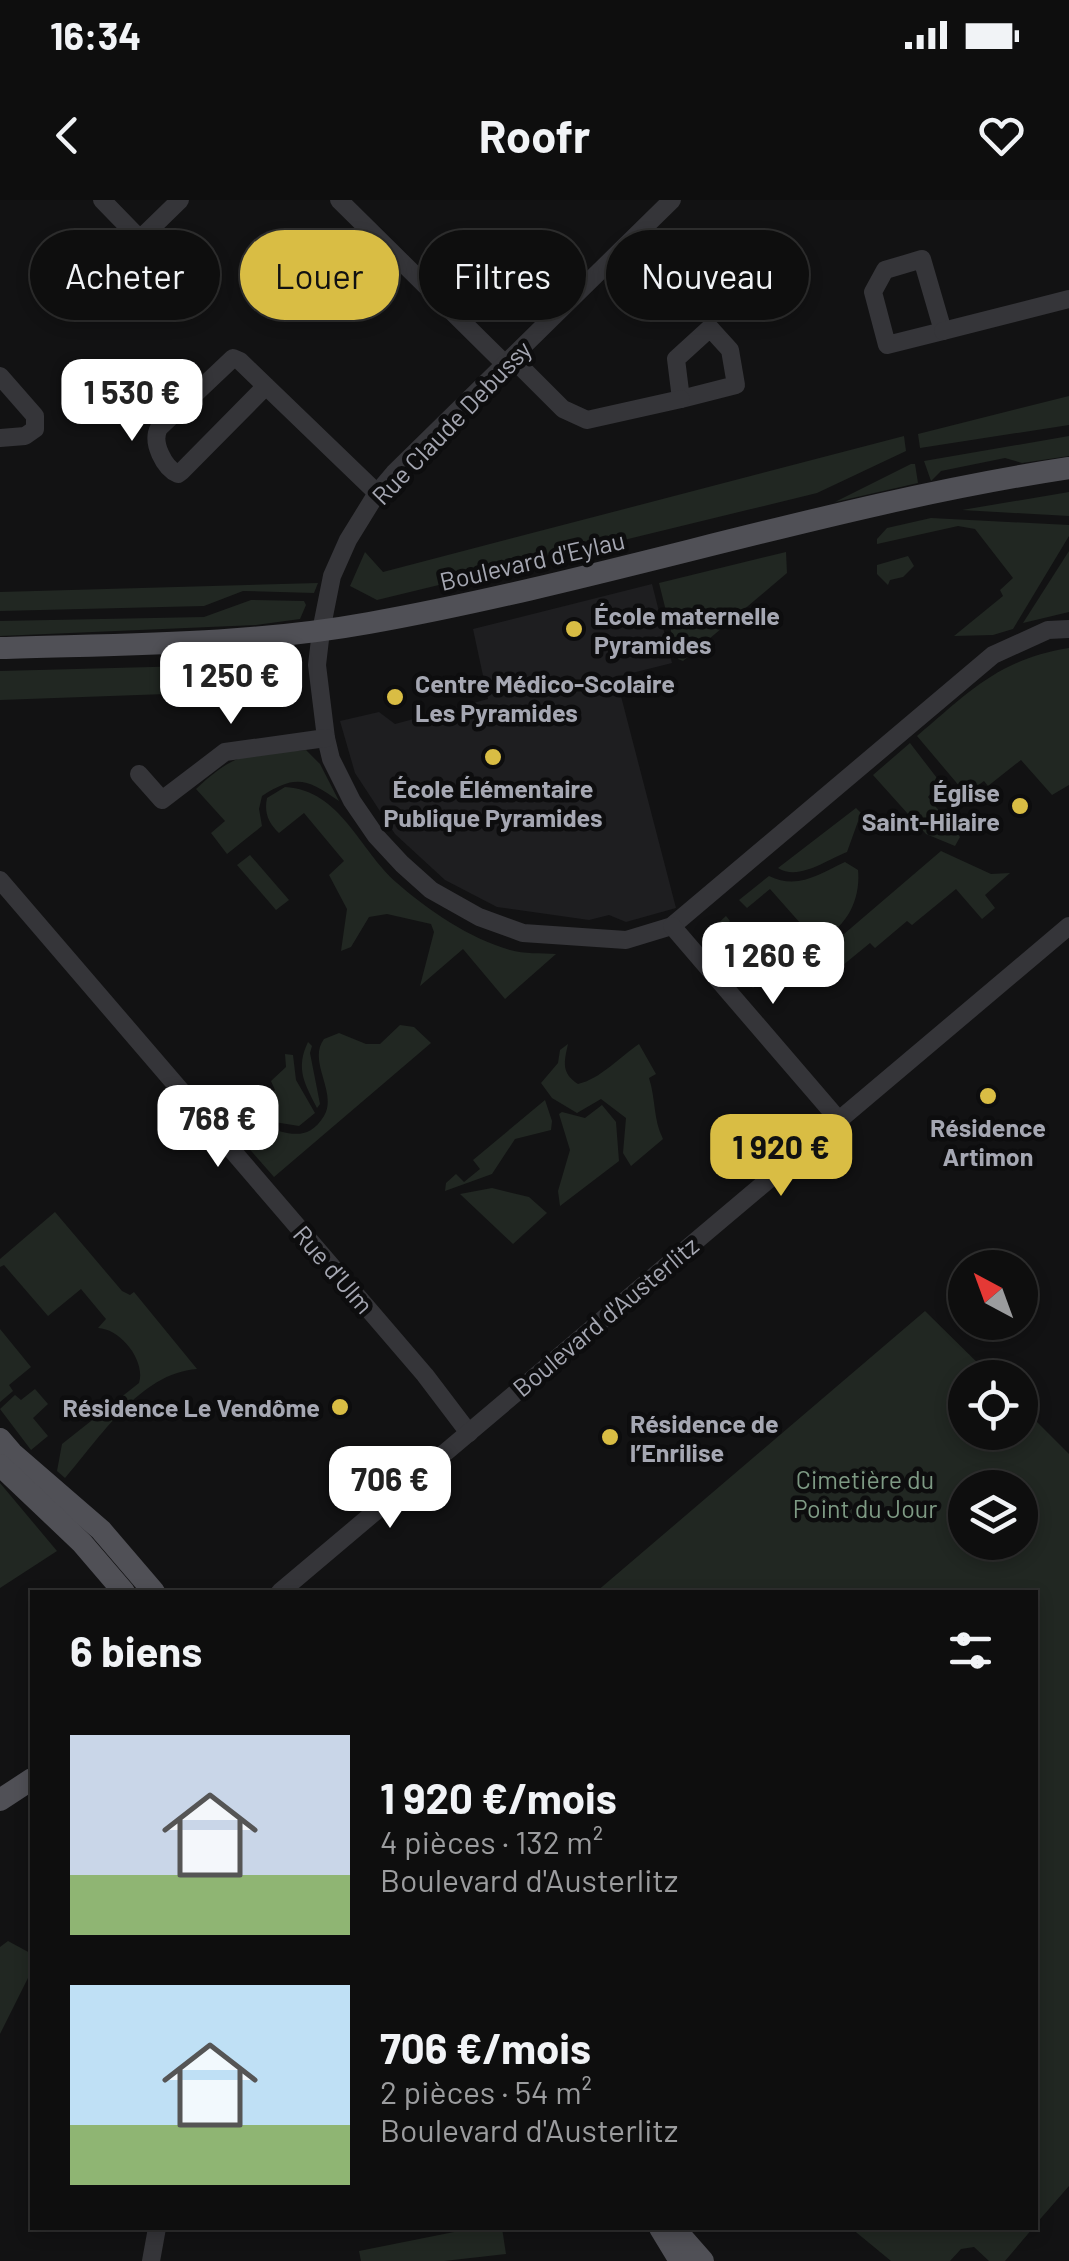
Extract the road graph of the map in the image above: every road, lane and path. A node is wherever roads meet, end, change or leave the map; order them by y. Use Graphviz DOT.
graph roads {
  1 [pos="102,200"];
  2 [pos="340,200"];
  3 [pos="672,200"];
  4 [pos="174,202"];
  5 [pos="1069,300"];
  6 [pos="943,331"];
  7 [pos="509,362"];
  8 [pos="0,376"];
  9 [pos="266,386"];
  10 [pos="681,398"];
  11 [pos="0,438"];
  12 [pos="1069,468"];
  13 [pos="377,493"];
  14 [pos="1069,629"];
  15 [pos="321,631"];
  16 [pos="0,648"];
  17 [pos="326,738"];
  18 [pos="139,774"];
  19 [pos="0,880"];
  20 [pos="672,926"];
  21 [pos="1069,926"];
  22 [pos="838,1119"];
  23 [pos="469,1433"];
  24 [pos="0,1439"];
  25 [pos="0,1465"];
  26 [pos="122,1590"];
  27 [pos="152,1590"];
  28 [pos="282,1590"];
  29 [pos="30,1781"];
  30 [pos="0,1800"];
  31 [pos="157,2230"];
  32 [pos="661,2230"];
  33 [pos="676,2230"];
  34 [pos="151,2261"];
  35 [pos="680,2261"];
  36 [pos="703,2261"];
  1 -- 4 [label="street"];
  2 -- 7 [label="street"];
  3 -- 7 [label="street, Rue Claude Debussy"];
  5 -- 6 [label="street"];
  6 -- 6 [label="street"];
  7 -- 10 [label="street"];
  7 -- 13 [label="street, Rue Claude Debussy"];
  8 -- 11 [label="street"];
  9 -- 9 [label="street"];
  9 -- 13 [label="street"];
  12 -- 15 [label="main road, Boulevard d'Eylau"];
  13 -- 15 [label="street, Rue Claude Debussy"];
  14 -- 20 [label="street"];
  15 -- 16 [label="main road, Boulevard d'Eylau"];
  15 -- 17 [label="street, Rue Claude Debussy"];
  17 -- 18 [label="street"];
  17 -- 20 [label="street, Rue Claude Debussy"];
  19 -- 23 [label="street, Rue d'Ulm"];
  20 -- 22 [label="street"];
  21 -- 22 [label="street, Boulevard d'Austerlitz"];
  22 -- 23 [label="street, Boulevard d'Austerlitz"];
  23 -- 28 [label="street, Boulevard d'Austerlitz"];
  24 -- 27 [label="main road"];
  25 -- 26 [label="main road"];
  29 -- 30 [label="main road"];
  31 -- 34 [label="street"];
  32 -- 35 [label="main road"];
  33 -- 36 [label="main road"];
}
